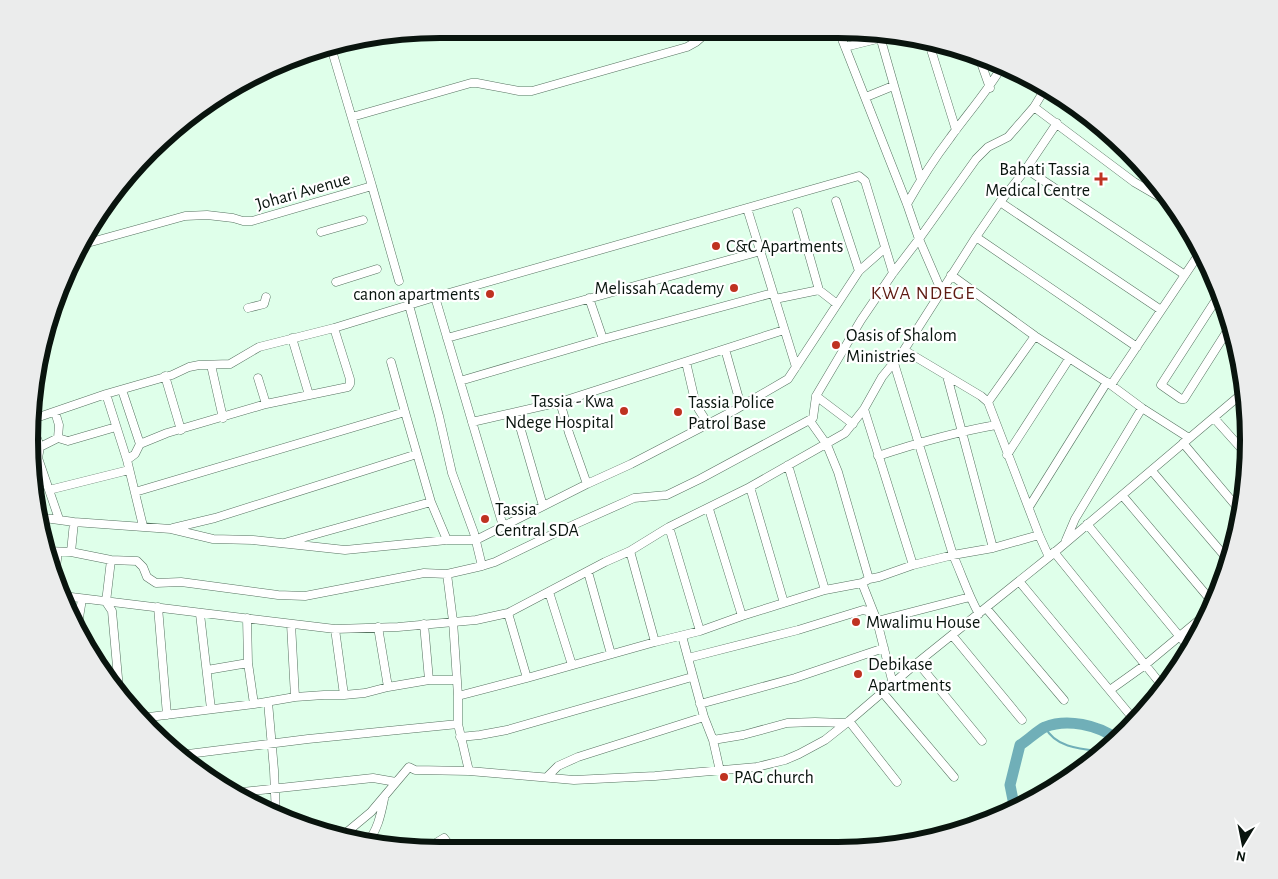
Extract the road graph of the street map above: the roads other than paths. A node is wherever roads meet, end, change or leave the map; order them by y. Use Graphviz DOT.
graph roads {
  1 [pos="700,38"];
  2 [pos="842,38"];
  3 [pos="870,39"];
  4 [pos="881,40"];
  5 [pos="845,47"];
  6 [pos="931,48"];
  7 [pos="332,52"];
  8 [pos="982,64"];
  9 [pos="999,71"];
  10 [pos="893,86"];
  11 [pos="990,88"];
  12 [pos="1043,93"];
  13 [pos="866,96"];
  14 [pos="1034,107"];
  15 [pos="352,117"];
  16 [pos="1057,123"];
  17 [pos="956,130"];
  18 [pos="1026,169"];
  19 [pos="921,180"];
  20 [pos="372,186"];
  21 [pos="1158,196"];
  22 [pos="836,202"];
  23 [pos="1000,202"];
  24 [pos="907,204"];
  25 [pos="747,208"];
  26 [pos="797,212"];
  27 [pos="363,220"];
  28 [pos="321,232"];
  29 [pos="976,237"];
  30 [pos="919,240"];
  31 [pos="89,243"];
  32 [pos="886,248"];
  33 [pos="761,251"];
  34 [pos="1197,258"];
  35 [pos="377,269"];
  36 [pos="859,271"];
  37 [pos="893,273"];
  38 [pos="951,275"];
  39 [pos="1185,275"];
  40 [pos="399,281"];
  41 [pos="336,282"];
  42 [pos="819,290"];
  43 [pos="942,290"];
  44 [pos="774,296"];
  45 [pos="266,297"];
  46 [pos="434,297"];
  47 [pos="589,298"];
  48 [pos="1215,301"];
  49 [pos="837,304"];
  50 [pos="409,306"];
  51 [pos="248,308"];
  52 [pos="1161,310"];
  53 [pos="334,328"];
  54 [pos="784,330"];
  55 [pos="1226,333"];
  56 [pos="1035,336"];
  57 [pos="292,338"];
  58 [pos="447,338"];
  59 [pos="603,340"];
  60 [pos="1137,347"];
  61 [pos="725,349"];
  62 [pos="904,350"];
  63 [pos="1069,359"];
  64 [pos="391,362"];
  65 [pos="686,362"];
  66 [pos="894,363"];
  67 [pos="211,365"];
  68 [pos="796,367"];
  69 [pos="165,376"];
  70 [pos="947,376"];
  71 [pos="258,378"];
  72 [pos="460,381"];
  73 [pos="1109,384"];
  74 [pos="122,390"];
  75 [pos="106,394"];
  76 [pos="309,395"];
  77 [pos="816,396"];
  78 [pos="1238,397"];
  79 [pos="560,402"];
  80 [pos="988,402"];
  81 [pos="266,404"];
  82 [pos="741,406"];
  83 [pos="1142,408"];
  84 [pos="864,409"];
  85 [pos="54,412"];
  86 [pos="405,412"];
  87 [pos="516,413"];
  88 [pos="38,417"];
  89 [pos="223,418"];
  90 [pos="1214,418"];
  91 [pos="810,421"];
  92 [pos="472,422"];
  93 [pos="708,424"];
  94 [pos="853,424"];
  95 [pos="996,425"];
  96 [pos="116,427"];
  97 [pos="181,430"];
  98 [pos="962,431"];
  99 [pos="58,438"];
  100 [pos="1186,440"];
  101 [pos="38,441"];
  102 [pos="918,443"];
  103 [pos="140,444"];
  104 [pos="827,445"];
  105 [pos="40,447"];
  106 [pos="1240,447"];
  107 [pos="38,452"];
  108 [pos="417,454"];
  109 [pos="1007,455"];
  110 [pos="878,456"];
  111 [pos="127,460"];
  112 [pos="38,463"];
  113 [pos="788,465"];
  114 [pos="129,470"];
  115 [pos="1152,470"];
  116 [pos="587,484"];
  117 [pos="750,487"];
  118 [pos="49,490"];
  119 [pos="135,492"];
  120 [pos="1122,495"];
  121 [pos="431,502"];
  122 [pos="1235,504"];
  123 [pos="543,506"];
  124 [pos="1029,507"];
  125 [pos="709,508"];
  126 [pos="45,518"];
  127 [pos="59,519"];
  128 [pos="74,522"];
  129 [pos="1088,524"];
  130 [pos="143,526"];
  131 [pos="503,526"];
  132 [pos="669,528"];
  133 [pos="171,529"];
  134 [pos="1039,535"];
  135 [pos="447,540"];
  136 [pos="476,540"];
  137 [pos="1065,541"];
  138 [pos="280,544"];
  139 [pos="993,548"];
  140 [pos="630,551"];
  141 [pos="53,552"];
  142 [pos="58,552"];
  143 [pos="71,552"];
  144 [pos="1051,554"];
  145 [pos="953,555"];
  146 [pos="1224,555"];
  147 [pos="111,560"];
  148 [pos="57,562"];
  149 [pos="913,565"];
  150 [pos="482,566"];
  151 [pos="588,572"];
  152 [pos="447,574"];
  153 [pos="866,581"];
  154 [pos="1019,581"];
  155 [pos="826,590"];
  156 [pos="549,592"];
  157 [pos="70,597"];
  158 [pos="970,597"];
  159 [pos="1208,597"];
  160 [pos="82,599"];
  161 [pos="106,602"];
  162 [pos="784,603"];
  163 [pos="158,607"];
  164 [pos="986,608"];
  165 [pos="508,613"];
  166 [pos="200,614"];
  167 [pos="979,614"];
  168 [pos="742,616"];
  169 [pos="79,617"];
  170 [pos="247,618"];
  171 [pos="453,621"];
  172 [pos="877,621"];
  173 [pos="1196,622"];
  174 [pos="291,624"];
  175 [pos="424,624"];
  176 [pos="378,627"];
  177 [pos="335,629"];
  178 [pos="700,631"];
  179 [pos="952,635"];
  180 [pos="682,636"];
  181 [pos="1180,636"];
  182 [pos="655,642"];
  183 [pos="1186,643"];
  184 [pos="884,648"];
  185 [pos="611,654"];
  186 [pos="688,658"];
  187 [pos="248,663"];
  188 [pos="918,663"];
  189 [pos="572,665"];
  190 [pos="1145,665"];
  191 [pos="206,670"];
  192 [pos="692,676"];
  193 [pos="527,678"];
  194 [pos="118,680"];
  195 [pos="429,680"];
  196 [pos="457,680"];
  197 [pos="1159,682"];
  198 [pos="893,684"];
  199 [pos="388,687"];
  200 [pos="1110,690"];
  201 [pos="883,693"];
  202 [pos="344,696"];
  203 [pos="458,696"];
  204 [pos="295,697"];
  205 [pos="1064,700"];
  206 [pos="268,702"];
  207 [pos="254,704"];
  208 [pos="700,704"];
  209 [pos="211,709"];
  210 [pos="167,715"];
  211 [pos="1131,716"];
  212 [pos="148,717"];
  213 [pos="704,717"];
  214 [pos="1022,720"];
  215 [pos="847,722"];
  216 [pos="458,724"];
  217 [pos="460,737"];
  218 [pos="713,740"];
  219 [pos="982,741"];
  220 [pos="272,744"];
  221 [pos="190,754"];
  222 [pos="720,771"];
  223 [pos="469,772"];
  224 [pos="954,777"];
  225 [pos="547,778"];
  226 [pos="396,782"];
  227 [pos="897,782"];
  228 [pos="274,788"];
  229 [pos="244,791"];
  230 [pos="384,798"];
  231 [pos="275,806"];
  232 [pos="350,831"];
  233 [pos="372,836"];
  234 [pos="438,842"];
  235 [pos="447,842"];
  1 -- 15 [label="street"];
  2 -- 5 [label="street"];
  3 -- 5 [label="street"];
  4 -- 10 [label="street"];
  5 -- 13 [label="street"];
  6 -- 17 [label="street"];
  7 -- 15 [label="street, Johari Avenue"];
  8 -- 11 [label="street"];
  9 -- 11 [label="street"];
  10 -- 13 [label="street"];
  10 -- 19 [label="street"];
  11 -- 17 [label="street"];
  12 -- 14 [label="street"];
  13 -- 24 [label="street"];
  14 -- 16 [label="street"];
  14 -- 30 [label="street"];
  15 -- 20 [label="street, Johari Avenue"];
  16 -- 18 [label="street"];
  16 -- 21 [label="street"];
  17 -- 19 [label="street"];
  18 -- 23 [label="street"];
  18 -- 39 [label="street"];
  19 -- 24 [label="street"];
  20 -- 31 [label="street, Johari Avenue"];
  20 -- 40 [label="street"];
  22 -- 36 [label="street"];
  23 -- 29 [label="street"];
  23 -- 52 [label="street"];
  24 -- 30 [label="street"];
  25 -- 32 [label="street"];
  25 -- 33 [label="street"];
  25 -- 46 [label="street"];
  26 -- 42 [label="street"];
  27 -- 28 [label="street"];
  29 -- 38 [label="street"];
  29 -- 60 [label="street"];
  30 -- 37 [label="street"];
  30 -- 43 [label="street"];
  32 -- 36 [label="street"];
  32 -- 37 [label="street"];
  33 -- 44 [label="street"];
  33 -- 47 [label="street"];
  34 -- 39 [label="street"];
  35 -- 41 [label="street"];
  36 -- 49 [label="street"];
  37 -- 77 [label="street"];
  38 -- 43 [label="street"];
  38 -- 56 [label="street"];
  39 -- 52 [label="street"];
  42 -- 44 [label="street"];
  42 -- 49 [label="street"];
  43 -- 62 [label="street"];
  44 -- 54 [label="street"];
  44 -- 59 [label="street"];
  45 -- 51 [label="street"];
  46 -- 50 [label="street"];
  46 -- 58 [label="street"];
  47 -- 58 [label="street"];
  47 -- 59 [label="street"];
  48 -- 55 [label="street"];
  49 -- 68 [label="street"];
  50 -- 53 [label="street"];
  50 -- 136 [label="street"];
  52 -- 60 [label="street"];
  53 -- 57 [label="street"];
  53 -- 76 [label="street"];
  54 -- 61 [label="street"];
  54 -- 68 [label="street"];
  56 -- 63 [label="street"];
  56 -- 80 [label="street"];
  57 -- 67 [label="street"];
  57 -- 76 [label="street"];
  58 -- 72 [label="street"];
  59 -- 72 [label="street"];
  60 -- 73 [label="street"];
  61 -- 65 [label="street"];
  61 -- 82 [label="street"];
  62 -- 66 [label="street"];
  62 -- 70 [label="street"];
  63 -- 73 [label="street"];
  63 -- 109 [label="street"];
  64 -- 86 [label="street"];
  65 -- 79 [label="street"];
  65 -- 93 [label="street"];
  66 -- 84 [label="street"];
  66 -- 102 [label="street"];
  67 -- 69 [label="street"];
  67 -- 89 [label="street"];
  68 -- 82 [label="street"];
  69 -- 74 [label="street"];
  69 -- 97 [label="street"];
  70 -- 80 [label="street"];
  70 -- 98 [label="street"];
  71 -- 81 [label="street"];
  72 -- 92 [label="street"];
  73 -- 83 [label="street"];
  73 -- 124 [label="street"];
  74 -- 75 [label="street"];
  74 -- 103 [label="street"];
  75 -- 85 [label="street"];
  75 -- 96 [label="street"];
  76 -- 81 [label="street"];
  77 -- 91 [label="street"];
  77 -- 94 [label="street"];
  78 -- 90 [label="street"];
  79 -- 87 [label="street"];
  79 -- 116 [label="street"];
  80 -- 95 [label="street"];
  81 -- 89 [label="street"];
  82 -- 93 [label="street"];
  83 -- 100 [label="street"];
  83 -- 137 [label="street"];
  84 -- 94 [label="street"];
  84 -- 110 [label="street"];
  85 -- 88 [label="street"];
  85 -- 99 [label="street"];
  86 -- 108 [label="street"];
  86 -- 119 [label="street"];
  87 -- 92 [label="street"];
  87 -- 123 [label="street"];
  89 -- 97 [label="street"];
  90 -- 100 [label="street"];
  90 -- 106 [label="street"];
  91 -- 104 [label="street"];
  91 -- 150 [label="street"];
  92 -- 131 [label="street"];
  93 -- 116 [label="street"];
  94 -- 104 [label="street"];
  95 -- 98 [label="street"];
  95 -- 109 [label="street"];
  96 -- 99 [label="street"];
  96 -- 111 [label="street"];
  97 -- 103 [label="street"];
  98 -- 102 [label="street"];
  98 -- 139 [label="street"];
  99 -- 105 [label="street"];
  100 -- 115 [label="street"];
  100 -- 122 [label="street"];
  101 -- 105 [label="street"];
  102 -- 110 [label="street"];
  102 -- 145 [label="street"];
  103 -- 111 [label="street"];
  104 -- 113 [label="street"];
  104 -- 153 [label="street"];
  105 -- 107 [label="street"];
  108 -- 121 [label="street"];
  108 -- 133 [label="street"];
  109 -- 124 [label="street"];
  110 -- 149 [label="street"];
  111 -- 114 [label="street"];
  112 -- 118 [label="street"];
  113 -- 117 [label="street"];
  113 -- 155 [label="street"];
  114 -- 118 [label="street"];
  114 -- 119 [label="street"];
  115 -- 120 [label="street"];
  115 -- 146 [label="street"];
  116 -- 123 [label="street"];
  117 -- 125 [label="street"];
  117 -- 162 [label="street"];
  118 -- 127 [label="street"];
  119 -- 130 [label="street"];
  120 -- 129 [label="street"];
  120 -- 159 [label="street"];
  121 -- 135 [label="street"];
  121 -- 138 [label="street"];
  123 -- 131 [label="street"];
  124 -- 134 [label="street"];
  125 -- 132 [label="street"];
  125 -- 168 [label="street"];
  126 -- 127 [label="street"];
  127 -- 128 [label="street"];
  128 -- 130 [label="street"];
  128 -- 143 [label="street"];
  129 -- 137 [label="street"];
  129 -- 181 [label="street"];
  130 -- 133 [label="street"];
  131 -- 136 [label="street"];
  132 -- 140 [label="street"];
  132 -- 178 [label="street"];
  133 -- 138 [label="street"];
  134 -- 139 [label="street"];
  134 -- 144 [label="street"];
  135 -- 136 [label="street"];
  135 -- 138 [label="street"];
  136 -- 150 [label="street"];
  137 -- 144 [label="street"];
  139 -- 145 [label="street"];
  140 -- 151 [label="street"];
  140 -- 182 [label="street"];
  141 -- 142 [label="street"];
  142 -- 143 [label="street"];
  142 -- 148 [label="street"];
  143 -- 147 [label="street"];
  144 -- 154 [label="street"];
  144 -- 190 [label="street"];
  145 -- 149 [label="street"];
  145 -- 158 [label="street"];
  147 -- 152 [label="street"];
  147 -- 161 [label="street"];
  149 -- 153 [label="street"];
  150 -- 152 [label="street"];
  151 -- 156 [label="street"];
  151 -- 185 [label="street"];
  152 -- 171 [label="street"];
  153 -- 155 [label="street"];
  153 -- 172 [label="street"];
  154 -- 164 [label="street"];
  154 -- 200 [label="street"];
  155 -- 162 [label="street"];
  156 -- 165 [label="street"];
  156 -- 189 [label="street"];
  157 -- 160 [label="street"];
  158 -- 167 [label="street"];
  158 -- 172 [label="street"];
  160 -- 161 [label="street"];
  160 -- 169 [label="street"];
  161 -- 163 [label="street"];
  161 -- 194 [label="street"];
  162 -- 168 [label="street"];
  163 -- 166 [label="street"];
  163 -- 210 [label="street"];
  164 -- 167 [label="street"];
  164 -- 205 [label="street"];
  165 -- 171 [label="street"];
  165 -- 193 [label="street"];
  166 -- 170 [label="street"];
  166 -- 191 [label="street"];
  167 -- 179 [label="street"];
  168 -- 178 [label="street"];
  170 -- 174 [label="street"];
  170 -- 187 [label="street"];
  171 -- 175 [label="street"];
  171 -- 196 [label="street"];
  172 -- 184 [label="street"];
  172 -- 186 [label="street"];
  173 -- 181 [label="street"];
  174 -- 177 [label="street"];
  174 -- 204 [label="street"];
  175 -- 176 [label="street"];
  175 -- 195 [label="street"];
  176 -- 177 [label="street"];
  176 -- 199 [label="street"];
  177 -- 202 [label="street"];
  178 -- 180 [label="street"];
  179 -- 188 [label="street"];
  179 -- 214 [label="street"];
  180 -- 182 [label="street"];
  180 -- 186 [label="street"];
  181 -- 183 [label="street"];
  181 -- 190 [label="street"];
  182 -- 185 [label="street"];
  184 -- 198 [label="street"];
  184 -- 208 [label="street"];
  185 -- 189 [label="street"];
  186 -- 192 [label="street"];
  187 -- 191 [label="street"];
  187 -- 207 [label="street"];
  188 -- 198 [label="street"];
  188 -- 219 [label="street"];
  189 -- 193 [label="street"];
  190 -- 197 [label="street"];
  190 -- 200 [label="street"];
  191 -- 209 [label="street"];
  192 -- 208 [label="street"];
  192 -- 217 [label="street"];
  193 -- 203 [label="street"];
  195 -- 196 [label="street"];
  195 -- 199 [label="street"];
  196 -- 203 [label="street"];
  198 -- 201 [label="street"];
  199 -- 202 [label="street"];
  200 -- 211 [label="street"];
  201 -- 215 [label="street"];
  201 -- 224 [label="street"];
  202 -- 204 [label="street"];
  203 -- 216 [label="street"];
  204 -- 206 [label="street"];
  206 -- 207 [label="street"];
  206 -- 220 [label="street"];
  207 -- 209 [label="street"];
  208 -- 213 [label="street"];
  209 -- 210 [label="street"];
  210 -- 212 [label="street"];
  213 -- 218 [label="street"];
  213 -- 225 [label="street"];
  215 -- 218 [label="street"];
  215 -- 222 [label="street"];
  215 -- 227 [label="street"];
  216 -- 217 [label="street"];
  216 -- 220 [label="street"];
  217 -- 223 [label="street"];
  218 -- 222 [label="street"];
  220 -- 221 [label="street"];
  220 -- 228 [label="street"];
  222 -- 225 [label="street"];
  223 -- 225 [label="street"];
  223 -- 226 [label="street"];
  226 -- 228 [label="street"];
  226 -- 230 [label="street"];
  228 -- 229 [label="street"];
  228 -- 231 [label="street"];
  230 -- 232 [label="street"];
  230 -- 233 [label="street"];
  234 -- 235 [label="street"];
}
